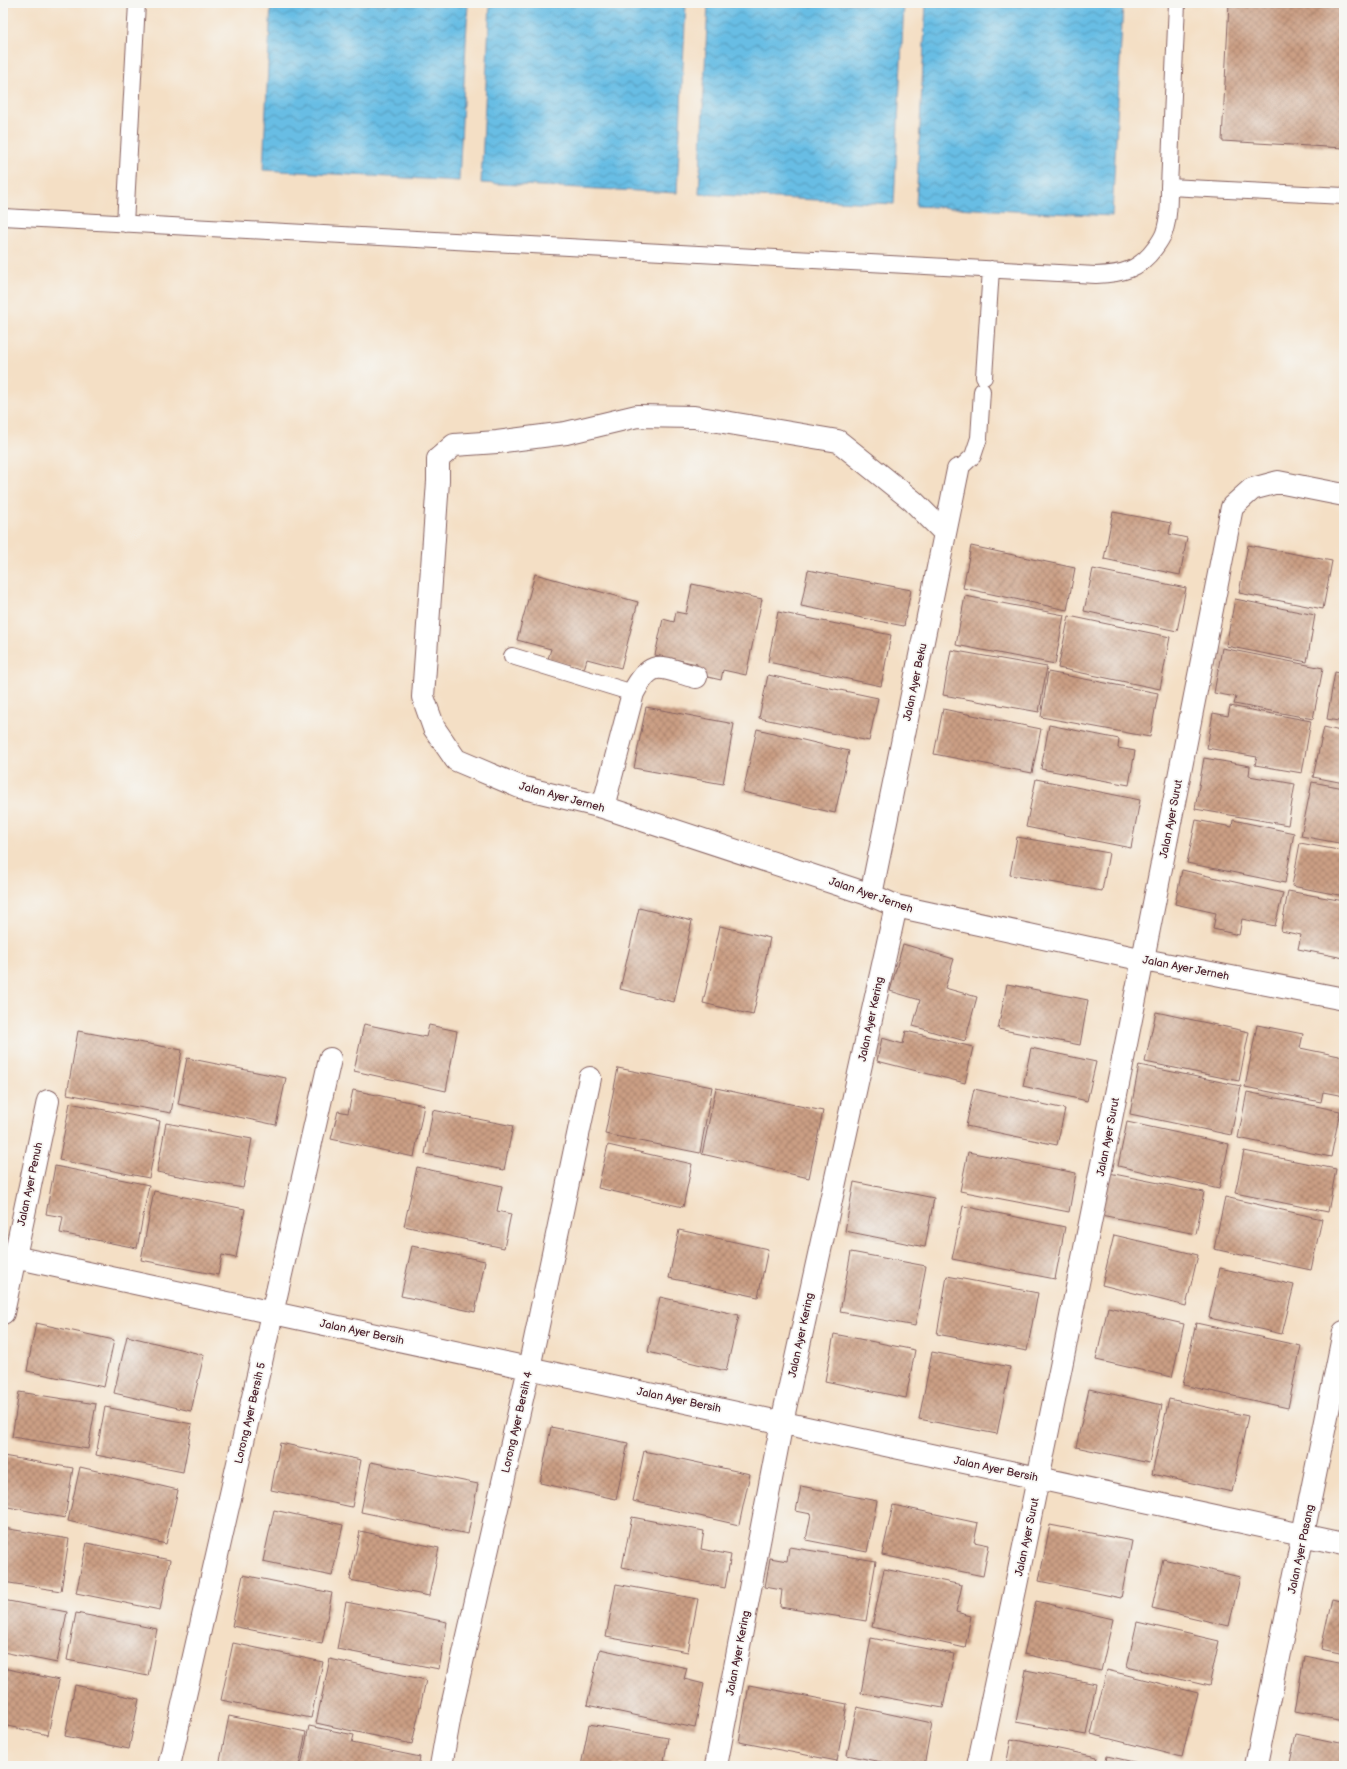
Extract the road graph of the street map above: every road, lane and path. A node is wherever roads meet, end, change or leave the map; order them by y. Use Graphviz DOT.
graph roads {
  1 [pos="137,3"];
  2 [pos="1177,3"];
  3 [pos="1169,187"];
  4 [pos="1344,196"];
  5 [pos="3,217"];
  6 [pos="126,224"];
  7 [pos="991,269"];
  8 [pos="958,470"];
  9 [pos="1344,495"];
  10 [pos="945,533"];
  11 [pos="512,656"];
  12 [pos="696,677"];
  13 [pos="633,693"];
  14 [pos="603,807"];
  15 [pos="871,895"];
  16 [pos="896,906"];
  17 [pos="1144,960"];
  18 [pos="1344,999"];
  19 [pos="330,1059"];
  20 [pos="590,1078"];
  21 [pos="48,1101"];
  22 [pos="14,1257"];
  23 [pos="272,1312"];
  24 [pos="3,1313"];
  25 [pos="1344,1332"];
  26 [pos="529,1368"];
  27 [pos="782,1422"];
  28 [pos="1039,1478"];
  29 [pos="1304,1535"];
  30 [pos="1344,1544"];
  31 [pos="169,1766"];
  32 [pos="441,1766"];
  33 [pos="716,1766"];
  34 [pos="978,1766"];
  35 [pos="1256,1766"];
  1 -- 6 [label="lane"];
  2 -- 3 [label="lane"];
  3 -- 4 [label="lane"];
  3 -- 7 [label="lane"];
  5 -- 6 [label="lane"];
  6 -- 7 [label="lane"];
  7 -- 8 [label="lane"];
  8 -- 10 [label="street, Jalan Ayer Beku"];
  9 -- 17 [label="street, Jalan Ayer Surut"];
  10 -- 14 [label="street, Jalan Ayer Jerneh"];
  10 -- 15 [label="street, Jalan Ayer Beku"];
  11 -- 13 [label="lane"];
  12 -- 13 [label="street"];
  13 -- 14 [label="street"];
  14 -- 15 [label="street, Jalan Ayer Jerneh"];
  15 -- 16 [label="street, Jalan Ayer Jerneh"];
  16 -- 17 [label="street, Jalan Ayer Jerneh"];
  16 -- 27 [label="street, Jalan Ayer Kering"];
  17 -- 18 [label="street, Jalan Ayer Jerneh"];
  17 -- 28 [label="street, Jalan Ayer Surut"];
  19 -- 23 [label="street, Lorong Ayer Bersih 5"];
  20 -- 26 [label="street, Lorong Ayer Bersih 4"];
  21 -- 22 [label="street, Jalan Ayer Penuh"];
  22 -- 23 [label="street, Jalan Ayer Bersih"];
  22 -- 24 [label="street, Jalan Ayer Penuh"];
  23 -- 26 [label="street, Jalan Ayer Bersih"];
  23 -- 31 [label="street, Lorong Ayer Bersih 5"];
  25 -- 29 [label="street, Jalan Ayer Pasang"];
  26 -- 27 [label="street, Jalan Ayer Bersih"];
  26 -- 32 [label="street, Lorong Ayer Bersih 4"];
  27 -- 28 [label="street, Jalan Ayer Bersih"];
  27 -- 33 [label="street, Jalan Ayer Kering"];
  28 -- 29 [label="street, Jalan Ayer Bersih"];
  28 -- 34 [label="street, Jalan Ayer Surut"];
  29 -- 30 [label="street, Jalan Ayer Bersih"];
  29 -- 35 [label="street, Jalan Ayer Pasang"];
}
